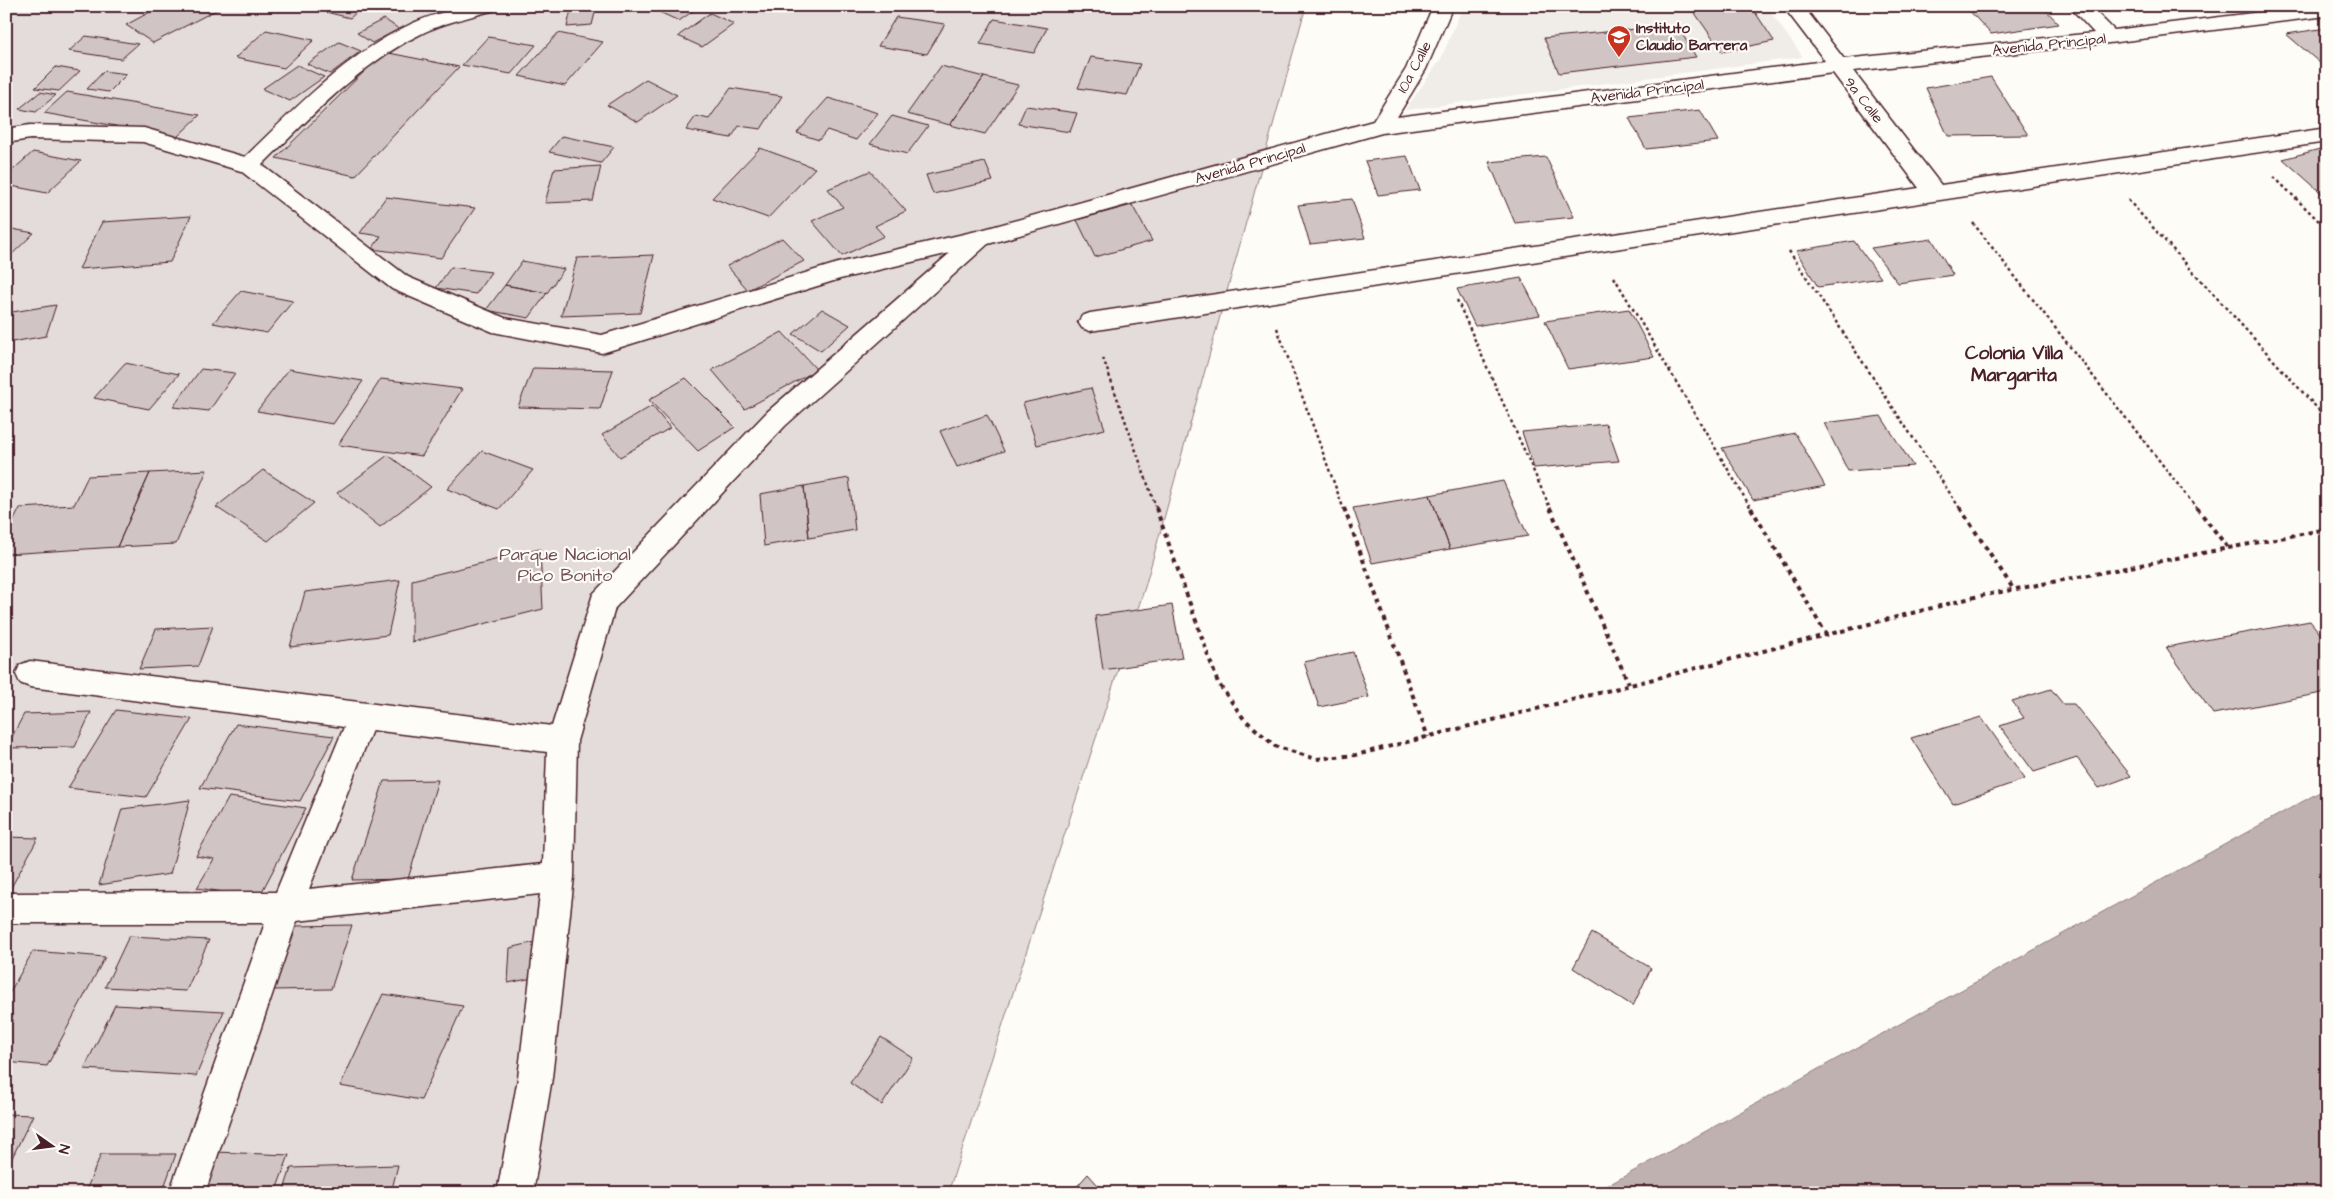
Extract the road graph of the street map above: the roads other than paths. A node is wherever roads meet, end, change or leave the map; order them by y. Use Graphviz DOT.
graph roads {
  1 [pos="488,6"];
  2 [pos="1443,6"];
  3 [pos="1793,6"];
  4 [pos="2079,6"];
  5 [pos="2327,10"];
  6 [pos="2109,37"];
  7 [pos="1838,66"];
  8 [pos="1381,126"];
  9 [pos="2327,134"];
  10 [pos="6,136"];
  11 [pos="249,166"];
  12 [pos="1942,192"];
  13 [pos="981,238"];
  14 [pos="1090,322"];
  15 [pos="30,674"];
  16 [pos="363,715"];
  17 [pos="562,741"];
  18 [pos="558,877"];
  19 [pos="286,907"];
  20 [pos="6,908"];
  21 [pos="186,1193"];
  22 [pos="515,1193"];
  1 -- 11 [label="street"];
  2 -- 8 [label="street, 10a Calle"];
  3 -- 7 [label="street, 9a Calle"];
  4 -- 6 [label="street"];
  5 -- 6 [label="street, Avenida Principal"];
  6 -- 7 [label="street, Avenida Principal"];
  7 -- 8 [label="street, Avenida Principal"];
  7 -- 12 [label="street, 9a Calle"];
  8 -- 13 [label="street, Avenida Principal"];
  9 -- 12 [label="street"];
  10 -- 11 [label="street"];
  11 -- 13 [label="street, Avenida Principal"];
  12 -- 14 [label="street"];
  13 -- 17 [label="street"];
  15 -- 16 [label="street"];
  16 -- 17 [label="street"];
  16 -- 19 [label="street"];
  17 -- 18 [label="street"];
  18 -- 19 [label="street"];
  18 -- 22 [label="street"];
  19 -- 20 [label="street"];
  19 -- 21 [label="street"];
}
